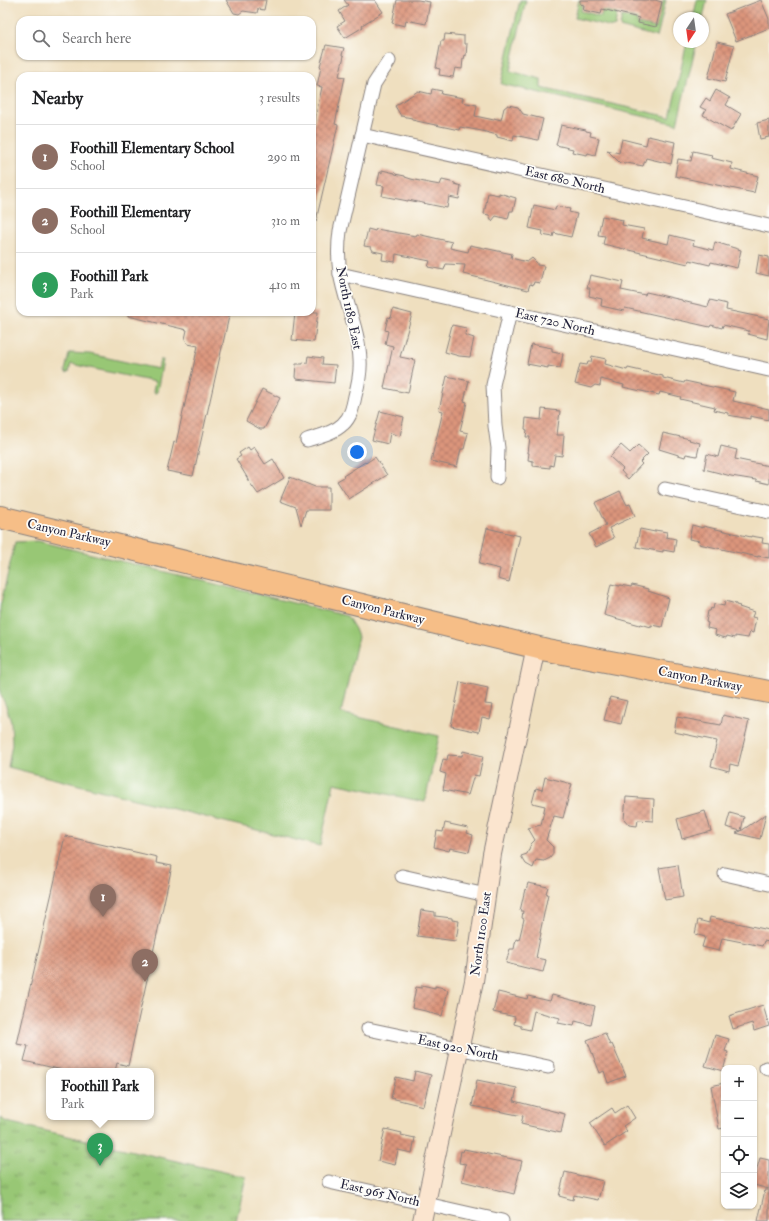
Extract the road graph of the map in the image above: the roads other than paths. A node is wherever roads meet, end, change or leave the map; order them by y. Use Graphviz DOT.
graph roads {
  1 [pos="389,60"];
  2 [pos="362,135"];
  3 [pos="769,226"];
  4 [pos="340,274"];
  5 [pos="510,312"];
  6 [pos="769,370"];
  7 [pos="307,440"];
  8 [pos="497,478"];
  9 [pos="665,489"];
  10 [pos="769,512"];
  11 [pos="0,517"];
  12 [pos="536,647"];
  13 [pos="769,692"];
  14 [pos="725,874"];
  15 [pos="402,876"];
  16 [pos="769,884"];
  17 [pos="486,895"];
  18 [pos="368,1029"];
  19 [pos="460,1048"];
  20 [pos="548,1067"];
  21 [pos="329,1182"];
  22 [pos="426,1204"];
  23 [pos="422,1221"];
  24 [pos="502,1221"];
  1 -- 2 [label="street, North 1180 East"];
  2 -- 3 [label="street, East 680 North"];
  2 -- 4 [label="street, North 1180 East"];
  4 -- 5 [label="street, East 720 North"];
  4 -- 7 [label="street, North 1180 East"];
  5 -- 6 [label="street, East 720 North"];
  5 -- 8 [label="street"];
  9 -- 10 [label="street"];
  11 -- 12 [label="highway, Canyon Parkway"];
  12 -- 13 [label="highway, Canyon Parkway"];
  12 -- 17 [label="street, North 1100 East"];
  14 -- 16 [label="street"];
  15 -- 17 [label="street"];
  17 -- 19 [label="street, North 1100 East"];
  18 -- 19 [label="street, East 920 North"];
  19 -- 20 [label="street, East 920 North"];
  19 -- 22 [label="street, North 1100 East"];
  21 -- 22 [label="street, East 965 North"];
  22 -- 23 [label="street, North 1100 East"];
  22 -- 24 [label="street, East 965 North"];
}
